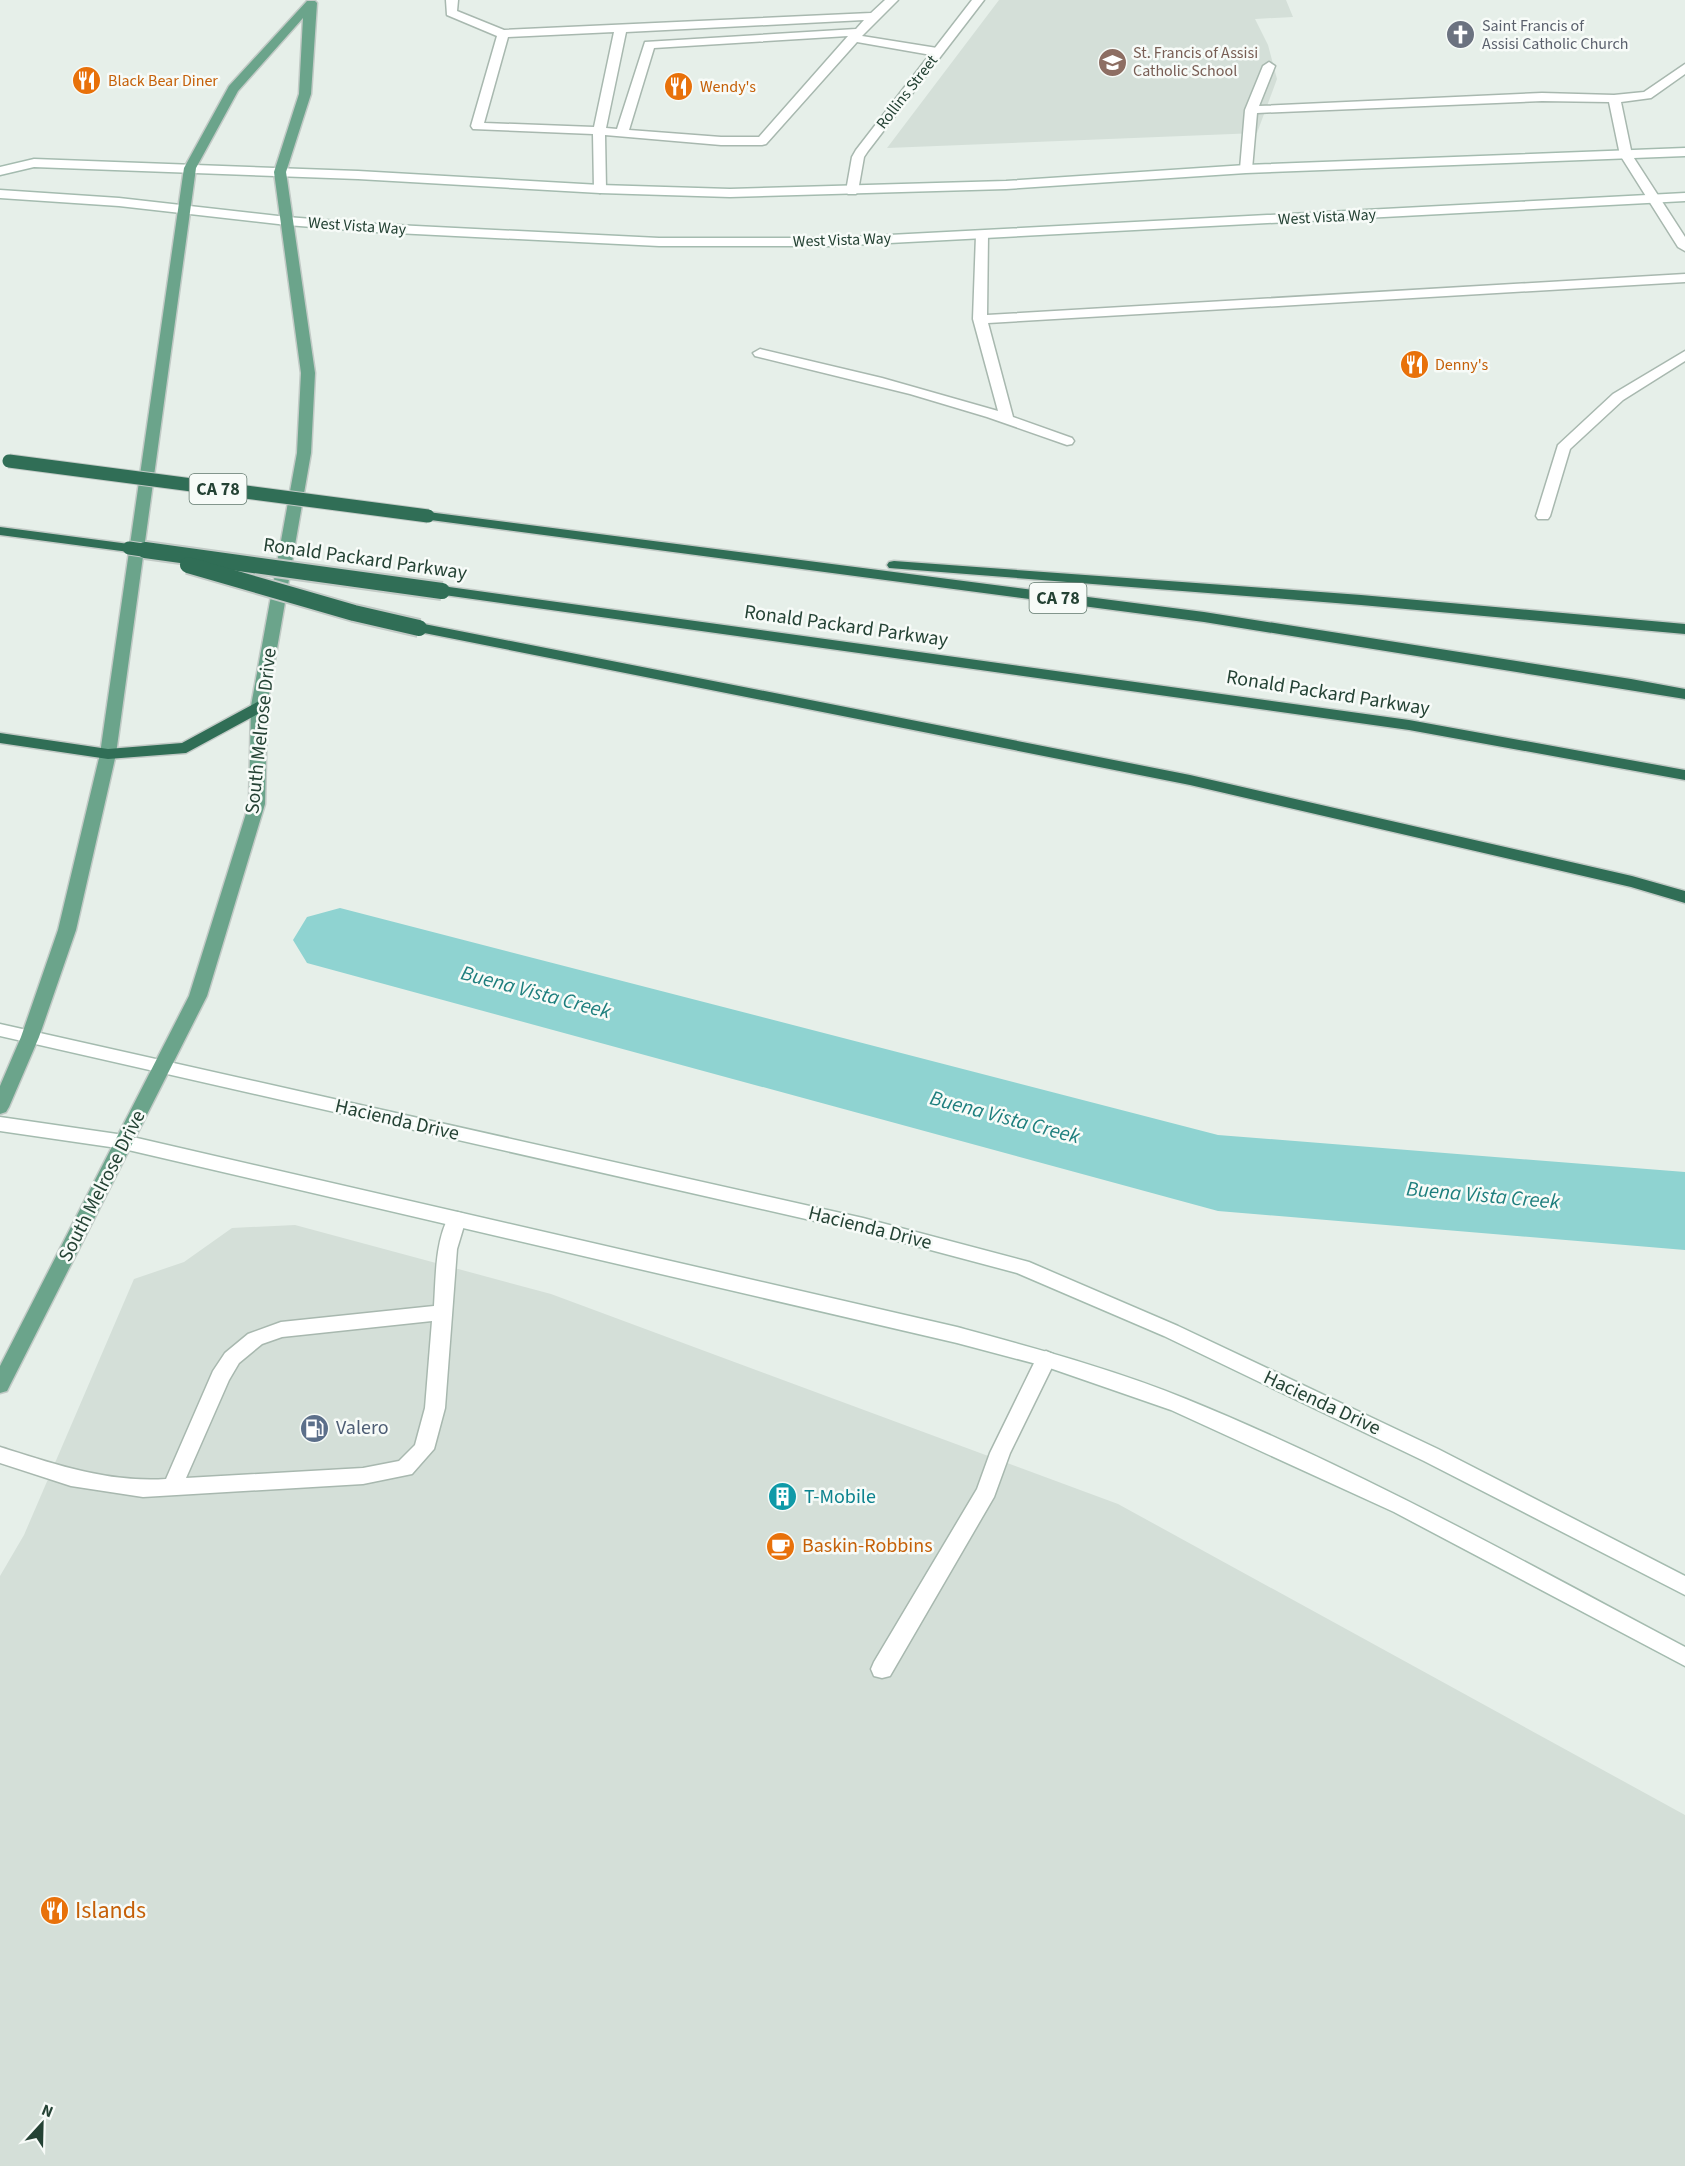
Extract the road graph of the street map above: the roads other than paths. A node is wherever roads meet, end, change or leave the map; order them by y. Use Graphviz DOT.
graph roads {
  1 [pos="452,0"];
  2 [pos="892,0"];
  3 [pos="978,0"];
  4 [pos="312,3"];
  5 [pos="874,16"];
  6 [pos="621,27"];
  7 [pos="503,33"];
  8 [pos="856,35"];
  9 [pos="937,52"];
  10 [pos="1269,66"];
  11 [pos="1685,68"];
  12 [pos="1614,99"];
  13 [pos="1251,110"];
  14 [pos="599,131"];
  15 [pos="622,133"];
  16 [pos="1685,152"];
  17 [pos="1626,156"];
  18 [pos="190,168"];
  19 [pos="1246,169"];
  20 [pos="0,171"];
  21 [pos="280,171"];
  22 [pos="600,189"];
  23 [pos="852,191"];
  24 [pos="0,194"];
  25 [pos="1685,197"];
  26 [pos="1654,199"];
  27 [pos="184,211"];
  28 [pos="287,221"];
  29 [pos="982,235"];
  30 [pos="1685,247"];
  31 [pos="1685,278"];
  32 [pos="980,319"];
  33 [pos="760,353"];
  34 [pos="1685,354"];
  35 [pos="1006,417"];
  36 [pos="1067,441"];
  37 [pos="4,460"];
  38 [pos="1543,516"];
  39 [pos="0,531"];
  40 [pos="129,548"];
  41 [pos="691,550"];
  42 [pos="1685,629"];
  43 [pos="1685,694"];
  44 [pos="259,706"];
  45 [pos="0,738"];
  46 [pos="108,754"];
  47 [pos="1685,775"];
  48 [pos="1685,897"];
  49 [pos="0,1030"];
  50 [pos="30,1037"];
  51 [pos="163,1067"];
  52 [pos="0,1107"];
  53 [pos="0,1124"];
  54 [pos="124,1142"];
  55 [pos="457,1219"];
  56 [pos="443,1312"];
  57 [pos="1046,1359"];
  58 [pos="0,1385"];
  59 [pos="0,1455"];
  60 [pos="172,1488"];
  61 [pos="1685,1586"];
  62 [pos="1685,1657"];
  63 [pos="882,1669"];
  1 -- 7 [label="main road"];
  2 -- 5 [label="main road"];
  3 -- 9 [label="main road, Rollins Street"];
  4 -- 18 [label="main road"];
  4 -- 21 [label="main road"];
  5 -- 6 [label="main road"];
  5 -- 8 [label="main road"];
  6 -- 7 [label="main road"];
  6 -- 14 [label="main road"];
  7 -- 14 [label="main road"];
  8 -- 9 [label="main road"];
  8 -- 15 [label="main road"];
  8 -- 15 [label="main road"];
  9 -- 23 [label="main road, Rollins Street"];
  10 -- 13 [label="main road"];
  11 -- 12 [label="main road"];
  12 -- 13 [label="main road"];
  12 -- 17 [label="main road"];
  13 -- 19 [label="main road"];
  14 -- 15 [label="main road"];
  14 -- 22 [label="main road"];
  16 -- 17 [label="main road"];
  17 -- 19 [label="main road"];
  17 -- 26 [label="main road"];
  18 -- 20 [label="main road"];
  18 -- 21 [label="main road"];
  18 -- 27 [label="main road"];
  19 -- 23 [label="main road"];
  21 -- 22 [label="main road"];
  21 -- 28 [label="main road, South Melrose Drive"];
  22 -- 23 [label="main road"];
  24 -- 27 [label="main road, West Vista Way"];
  25 -- 26 [label="main road, West Vista Way"];
  26 -- 29 [label="main road, West Vista Way"];
  26 -- 30 [label="main road"];
  27 -- 28 [label="main road, West Vista Way"];
  27 -- 46 [label="main road"];
  28 -- 29 [label="main road, West Vista Way"];
  28 -- 44 [label="main road, South Melrose Drive"];
  29 -- 32 [label="main road"];
  31 -- 32 [label="main road"];
  32 -- 35 [label="main road"];
  33 -- 35 [label="main road"];
  34 -- 38 [label="main road"];
  35 -- 36 [label="main road"];
  37 -- 41 [label="highway, CA 78, bridge"];
  39 -- 40 [label="highway, Ronald Packard Parkway"];
  40 -- 47 [label="highway, Ronald Packard Parkway, bridge"];
  40 -- 48 [label="highway, bridge"];
  41 -- 42 [label="highway"];
  41 -- 43 [label="highway, CA 78"];
  44 -- 46 [label="highway"];
  44 -- 51 [label="main road, South Melrose Drive"];
  45 -- 46 [label="highway"];
  46 -- 50 [label="main road"];
  49 -- 50 [label="main road, Hacienda Drive"];
  50 -- 51 [label="main road, Hacienda Drive"];
  50 -- 52 [label="main road"];
  51 -- 54 [label="main road, South Melrose Drive"];
  51 -- 61 [label="main road, Hacienda Drive"];
  53 -- 54 [label="main road"];
  54 -- 55 [label="main road"];
  54 -- 58 [label="main road, South Melrose Drive"];
  55 -- 56 [label="main road"];
  55 -- 57 [label="main road"];
  56 -- 60 [label="main road"];
  56 -- 60 [label="main road"];
  57 -- 62 [label="main road"];
  57 -- 63 [label="main road"];
  59 -- 60 [label="main road"];
}
